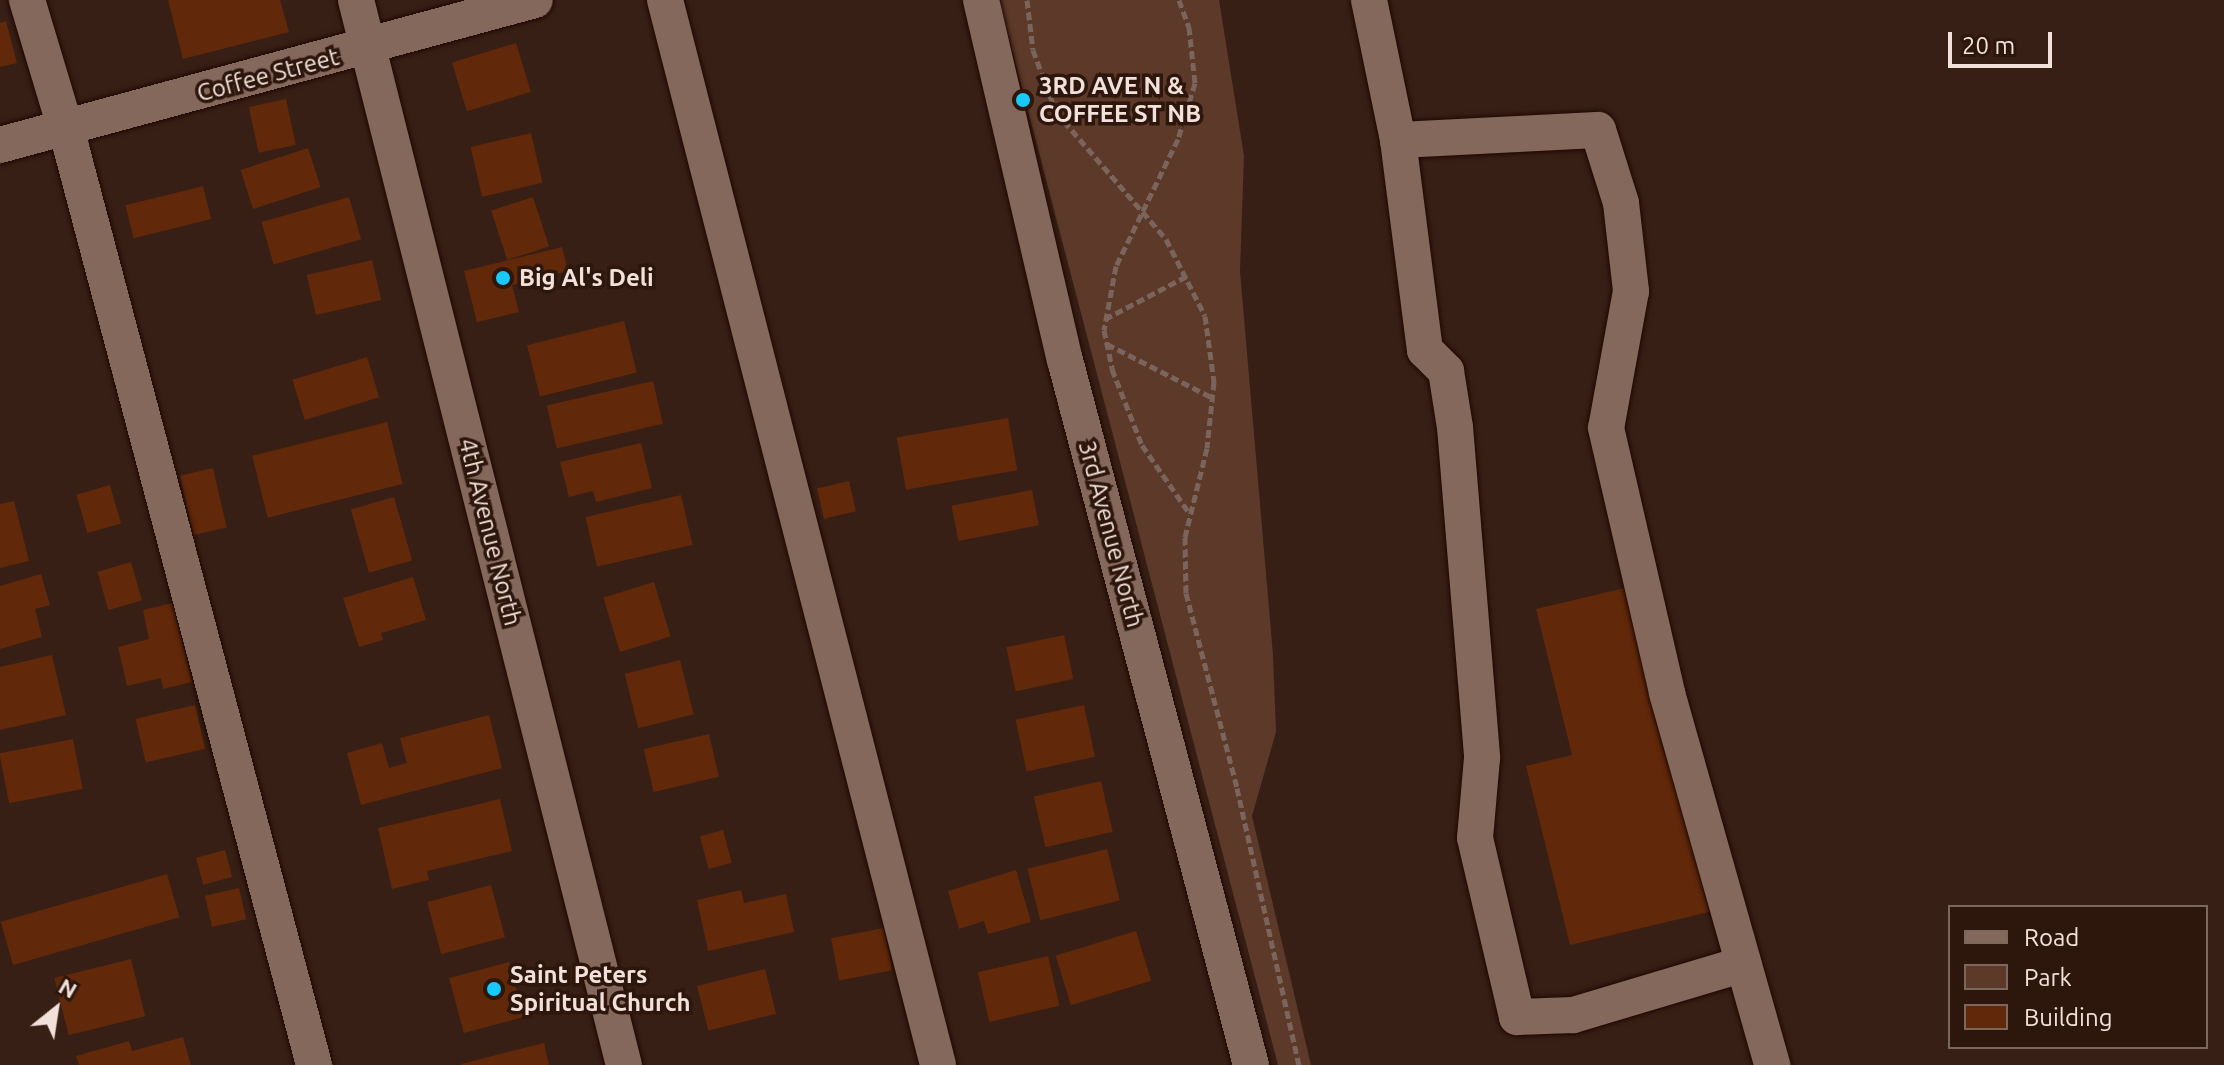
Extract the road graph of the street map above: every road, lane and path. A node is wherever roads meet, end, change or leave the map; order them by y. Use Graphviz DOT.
graph roads {
  1 [pos="27,0"];
  2 [pos="356,0"];
  3 [pos="535,0"];
  4 [pos="665,0"];
  5 [pos="981,0"];
  6 [pos="1027,0"];
  7 [pos="1179,0"];
  8 [pos="1369,0"];
  9 [pos="369,48"];
  10 [pos="66,129"];
  11 [pos="1398,140"];
  12 [pos="0,145"];
  13 [pos="1141,213"];
  14 [pos="1187,276"];
  15 [pos="1105,319"];
  16 [pos="1107,344"];
  17 [pos="1213,398"];
  18 [pos="1190,515"];
  19 [pos="1744,964"];
  20 [pos="314,1065"];
  21 [pos="624,1065"];
  22 [pos="938,1065"];
  23 [pos="1251,1065"];
  24 [pos="1299,1065"];
  25 [pos="1772,1065"];
  1 -- 10 [label="street"];
  2 -- 9 [label="street, 4th Avenue North"];
  3 -- 9 [label="street, Coffee Street"];
  4 -- 22 [label="street"];
  5 -- 23 [label="street, 3rd Avenue North"];
  6 -- 13 [label="path"];
  7 -- 13 [label="path"];
  8 -- 11 [label="street"];
  9 -- 10 [label="street, Coffee Street"];
  9 -- 21 [label="street, 4th Avenue North"];
  10 -- 12 [label="street, Coffee Street"];
  10 -- 20 [label="street"];
  11 -- 19 [label="street"];
  11 -- 19 [label="street"];
  13 -- 14 [label="path"];
  13 -- 15 [label="path"];
  14 -- 15 [label="path"];
  14 -- 17 [label="path"];
  15 -- 16 [label="path"];
  16 -- 17 [label="path"];
  16 -- 18 [label="path"];
  17 -- 18 [label="path"];
  18 -- 24 [label="path"];
  19 -- 25 [label="street"];
}
